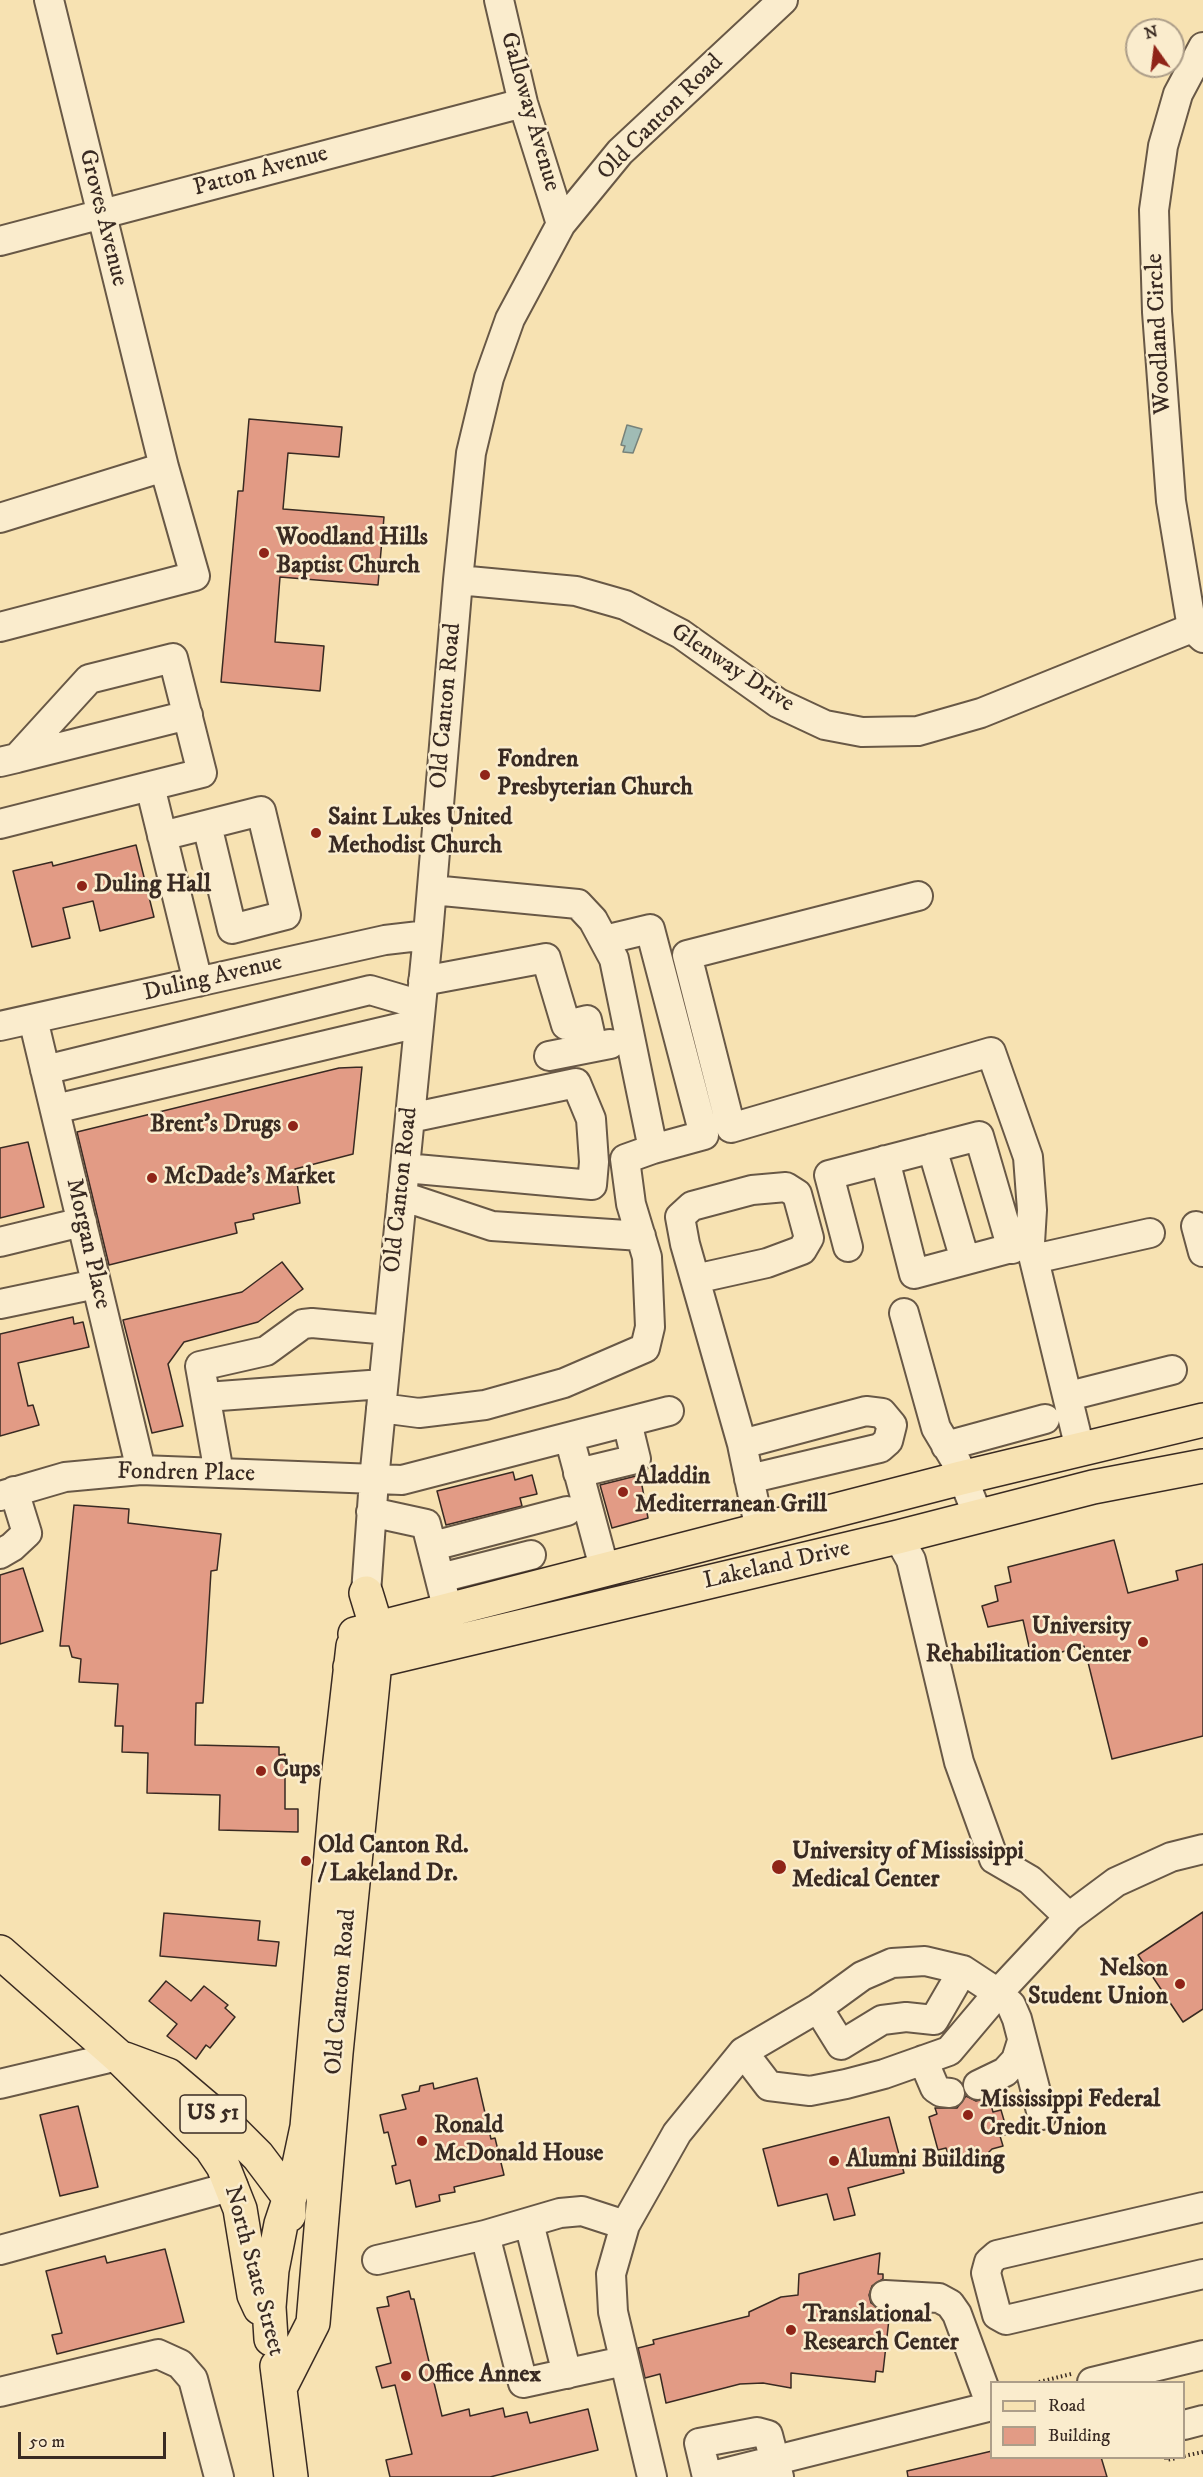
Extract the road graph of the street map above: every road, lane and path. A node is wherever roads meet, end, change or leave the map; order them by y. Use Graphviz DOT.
graph roads {
  1 [pos="49,0"];
  2 [pos="499,0"];
  3 [pos="783,0"];
  4 [pos="1203,47"];
  5 [pos="522,103"];
  6 [pos="101,214"];
  7 [pos="561,224"];
  8 [pos="0,241"];
  9 [pos="164,467"];
  10 [pos="0,518"];
  11 [pos="458,580"];
  12 [pos="0,627"];
  13 [pos="1198,633"];
  14 [pos="188,715"];
  15 [pos="8,760"];
  16 [pos="150,786"];
  17 [pos="0,824"];
  18 [pos="207,825"];
  19 [pos="162,836"];
  20 [pos="432,890"];
  21 [pos="918,896"];
  22 [pos="428,935"];
  23 [pos="604,940"];
  24 [pos="198,982"];
  25 [pos="421,1003"];
  26 [pos="33,1019"];
  27 [pos="0,1026"];
  28 [pos="630,1040"];
  29 [pos="593,1047"];
  30 [pos="549,1056"];
  31 [pos="45,1070"];
  32 [pos="55,1109"];
  33 [pos="410,1118"];
  34 [pos="932,1148"];
  35 [pos="653,1149"];
  36 [pos="625,1159"];
  37 [pos="885,1160"];
  38 [pos="594,1162"];
  39 [pos="405,1168"];
  40 [pos="402,1196"];
  41 [pos="82,1222"];
  42 [pos="1150,1233"];
  43 [pos="641,1236"];
  44 [pos="0,1242"];
  45 [pos="848,1247"];
  46 [pos="1025,1250"];
  47 [pos="965,1260"];
  48 [pos="695,1279"];
  49 [pos="96,1284"];
  50 [pos="0,1304"];
  51 [pos="904,1313"];
  52 [pos="389,1330"];
  53 [pos="1172,1370"];
  54 [pos="382,1396"];
  55 [pos="1069,1396"];
  56 [pos="206,1397"];
  57 [pos="669,1411"];
  58 [pos="1045,1419"];
  59 [pos="1203,1420"];
  60 [pos="627,1422"];
  61 [pos="569,1437"];
  62 [pos="742,1444"];
  63 [pos="946,1446"];
  64 [pos="1080,1449"];
  65 [pos="1203,1466"];
  66 [pos="141,1470"];
  67 [pos="219,1473"];
  68 [pos="578,1473"];
  69 [pos="962,1478"];
  70 [pos="749,1479"];
  71 [pos="374,1480"];
  72 [pos="7,1493"];
  73 [pos="567,1511"];
  74 [pos="371,1512"];
  75 [pos="978,1516"];
  76 [pos="523,1523"];
  77 [pos="760,1530"];
  78 [pos="898,1537"];
  79 [pos="433,1546"];
  80 [pos="483,1550"];
  81 [pos="0,1554"];
  82 [pos="531,1555"];
  83 [pos="605,1571"];
  84 [pos="440,1578"];
  85 [pos="540,1588"];
  86 [pos="366,1593"];
  87 [pos="448,1611"];
  88 [pos="366,1631"];
  89 [pos="363,1664"];
  90 [pos="1203,1849"];
  91 [pos="1069,1917"];
  92 [pos="0,1952"];
  93 [pos="963,1970"];
  94 [pos="998,1993"];
  95 [pos="818,2008"];
  96 [pos="1022,2041"];
  97 [pos="744,2052"];
  98 [pos="118,2056"];
  99 [pos="923,2060"];
  100 [pos="0,2084"];
  101 [pos="978,2085"];
  102 [pos="950,2093"];
  103 [pos="1041,2115"];
  104 [pos="232,2186"];
  105 [pos="289,2197"];
  106 [pos="1203,2207"];
  107 [pos="529,2223"];
  108 [pos="625,2225"];
  109 [pos="485,2235"];
  110 [pos="0,2250"];
  111 [pos="377,2260"];
  112 [pos="1203,2274"];
  113 [pos="885,2295"];
  114 [pos="272,2339"];
  115 [pos="1203,2355"];
  116 [pos="624,2361"];
  117 [pos="567,2374"];
  118 [pos="1161,2378"];
  119 [pos="1109,2381"];
  120 [pos="281,2386"];
  121 [pos="0,2392"];
  122 [pos="990,2403"];
  123 [pos="990,2406"];
  124 [pos="1203,2420"];
  125 [pos="1185,2425"];
  126 [pos="1203,2452"];
  127 [pos="1185,2456"];
  128 [pos="777,2469"];
  129 [pos="219,2477"];
  130 [pos="291,2477"];
  131 [pos="652,2477"];
  132 [pos="708,2477"];
  1 -- 6 [label="street, Groves Avenue"];
  2 -- 5 [label="street, Galloway Avenue"];
  3 -- 7 [label="street, Old Canton Road"];
  4 -- 13 [label="street, Woodland Circle"];
  5 -- 6 [label="street, Patton Avenue"];
  5 -- 7 [label="street, Galloway Avenue"];
  6 -- 8 [label="street, Patton Avenue"];
  6 -- 9 [label="street, Groves Avenue"];
  7 -- 11 [label="street, Old Canton Road"];
  9 -- 10 [label="street"];
  9 -- 12 [label="street, Groves Avenue"];
  11 -- 13 [label="street, Glenway Drive"];
  11 -- 20 [label="street, Old Canton Road"];
  14 -- 15 [label="street"];
  14 -- 15 [label="street"];
  14 -- 16 [label="street"];
  16 -- 17 [label="street"];
  16 -- 19 [label="street"];
  18 -- 19 [label="street"];
  19 -- 24 [label="street"];
  20 -- 22 [label="street, Old Canton Road"];
  20 -- 23 [label="street"];
  21 -- 46 [label="street"];
  22 -- 24 [label="street, Duling Avenue"];
  22 -- 25 [label="street, Old Canton Road"];
  23 -- 28 [label="street"];
  23 -- 35 [label="street"];
  24 -- 26 [label="street, Duling Avenue"];
  25 -- 29 [label="street"];
  25 -- 31 [label="street"];
  25 -- 32 [label="street"];
  25 -- 33 [label="street, Old Canton Road"];
  26 -- 27 [label="street, Duling Avenue"];
  26 -- 31 [label="street, Morgan Place"];
  28 -- 29 [label="street"];
  28 -- 35 [label="street"];
  29 -- 30 [label="street"];
  31 -- 32 [label="street, Morgan Place"];
  32 -- 41 [label="street, Morgan Place"];
  33 -- 38 [label="street"];
  33 -- 39 [label="street, Old Canton Road"];
  34 -- 37 [label="street"];
  34 -- 46 [label="street"];
  34 -- 47 [label="street"];
  35 -- 36 [label="street"];
  36 -- 38 [label="street"];
  36 -- 43 [label="street"];
  37 -- 45 [label="street"];
  37 -- 47 [label="street"];
  38 -- 39 [label="street"];
  39 -- 40 [label="street, Old Canton Road"];
  40 -- 43 [label="street"];
  40 -- 52 [label="street, Old Canton Road"];
  41 -- 44 [label="street"];
  41 -- 49 [label="street, Morgan Place"];
  42 -- 46 [label="street"];
  43 -- 54 [label="street"];
  46 -- 47 [label="street"];
  46 -- 55 [label="street"];
  48 -- 48 [label="street"];
  48 -- 62 [label="street"];
  49 -- 50 [label="street"];
  49 -- 66 [label="street, Morgan Place"];
  51 -- 63 [label="street"];
  52 -- 54 [label="street, Old Canton Road"];
  52 -- 56 [label="street"];
  53 -- 55 [label="street"];
  54 -- 56 [label="street"];
  54 -- 71 [label="street, Old Canton Road"];
  55 -- 64 [label="street"];
  56 -- 67 [label="street"];
  57 -- 60 [label="street, Fondren Place"];
  58 -- 63 [label="street"];
  59 -- 64 [label="main road, Lakeland Drive"];
  60 -- 61 [label="street, Fondren Place"];
  60 -- 68 [label="street"];
  61 -- 68 [label="street"];
  61 -- 71 [label="street, Fondren Place"];
  62 -- 70 [label="street"];
  62 -- 70 [label="street"];
  63 -- 69 [label="street"];
  64 -- 69 [label="main road, Lakeland Drive"];
  65 -- 75 [label="main road, Lakeland Drive"];
  66 -- 67 [label="street, Fondren Place"];
  66 -- 72 [label="street, Fondren Place"];
  67 -- 71 [label="street, Fondren Place"];
  68 -- 83 [label="street"];
  69 -- 75 [label="street"];
  69 -- 77 [label="main road, Lakeland Drive"];
  70 -- 77 [label="street"];
  71 -- 74 [label="street, Old Canton Road"];
  72 -- 81 [label="street"];
  73 -- 76 [label="street"];
  74 -- 79 [label="street"];
  74 -- 86 [label="street, Old Canton Road"];
  75 -- 78 [label="main road, Lakeland Drive"];
  76 -- 80 [label="street"];
  76 -- 82 [label="street"];
  77 -- 83 [label="main road, Lakeland Drive"];
  78 -- 89 [label="main road, Lakeland Drive"];
  78 -- 91 [label="street"];
  79 -- 80 [label="street"];
  79 -- 84 [label="street"];
  80 -- 82 [label="street"];
  80 -- 84 [label="street"];
  82 -- 85 [label="street"];
  83 -- 85 [label="main road, Lakeland Drive"];
  84 -- 87 [label="street"];
  85 -- 87 [label="main road, Lakeland Drive"];
  86 -- 88 [label="main road, Old Canton Road"];
  87 -- 88 [label="main road, Lakeland Drive"];
  88 -- 89 [label="main road, Old Canton Road"];
  89 -- 105 [label="main road, Old Canton Road"];
  89 -- 120 [label="main road, Old Canton Road"];
  90 -- 91 [label="street"];
  91 -- 94 [label="street"];
  92 -- 98 [label="main road, North State Street / US 51"];
  93 -- 94 [label="street"];
  93 -- 95 [label="street"];
  93 -- 95 [label="street"];
  94 -- 96 [label="street"];
  94 -- 99 [label="street"];
  95 -- 97 [label="street"];
  96 -- 101 [label="street"];
  96 -- 103 [label="street"];
  97 -- 99 [label="street"];
  97 -- 108 [label="street"];
  98 -- 100 [label="street"];
  98 -- 104 [label="main road, North State Street / US 51"];
  98 -- 105 [label="main road, North State Street / US 51"];
  99 -- 102 [label="street"];
  104 -- 110 [label="street"];
  104 -- 114 [label="main road, North State Street / US 51"];
  105 -- 114 [label="main road, Old Canton Road"];
  105 -- 120 [label="main road, North State Street / US 51"];
  106 -- 112 [label="street"];
  107 -- 108 [label="street"];
  107 -- 109 [label="street"];
  107 -- 117 [label="street"];
  108 -- 116 [label="street"];
  109 -- 111 [label="street"];
  109 -- 117 [label="street"];
  113 -- 122 [label="street"];
  114 -- 120 [label="main road, North State Street / US 51"];
  115 -- 118 [label="street"];
  116 -- 117 [label="street"];
  116 -- 131 [label="street"];
  118 -- 119 [label="street"];
  120 -- 130 [label="main road, North State Street / US 51"];
  121 -- 129 [label="street"];
  123 -- 128 [label="street"];
  124 -- 125 [label="street"];
  126 -- 127 [label="path"];
  128 -- 132 [label="street"];
}
